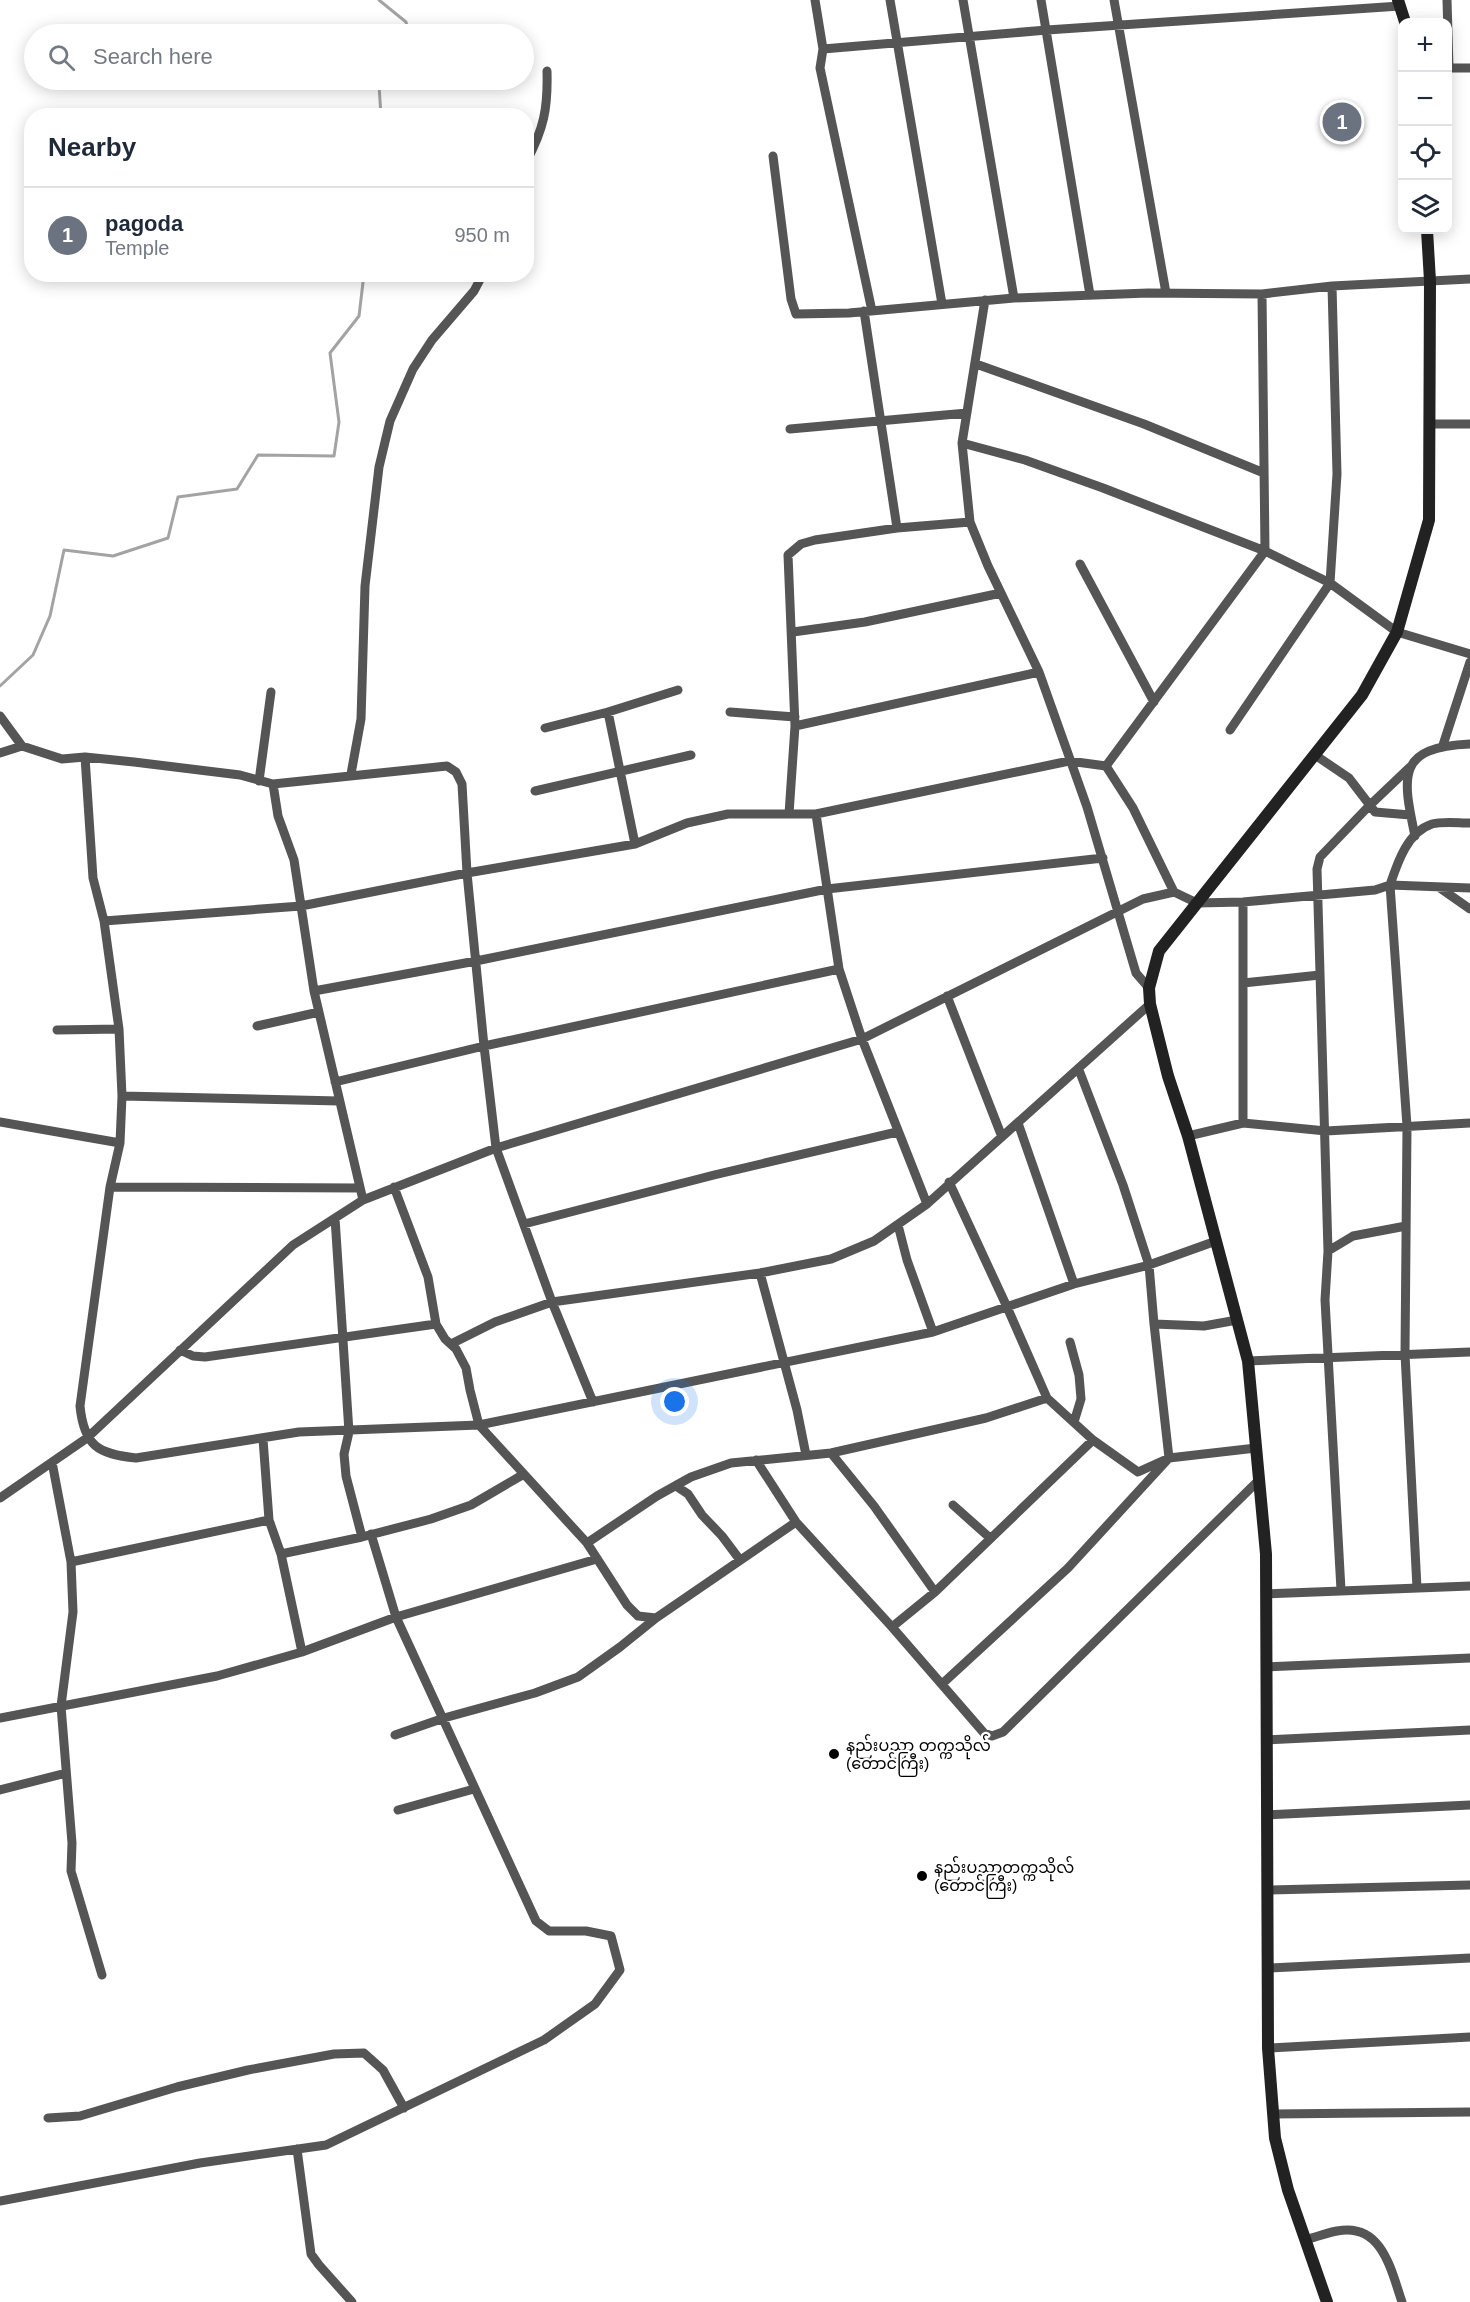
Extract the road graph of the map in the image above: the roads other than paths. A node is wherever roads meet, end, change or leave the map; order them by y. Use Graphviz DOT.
graph roads {
  1 [pos="815,0"];
  2 [pos="890,0"];
  3 [pos="963,0"];
  4 [pos="1041,0"];
  5 [pos="1114,0"];
  6 [pos="1447,0"];
  7 [pos="1399,3"];
  8 [pos="1404,18"];
  9 [pos="1447,18"];
  10 [pos="1119,25"];
  11 [pos="1047,30"];
  12 [pos="969,37"];
  13 [pos="897,42"];
  14 [pos="823,49"];
  15 [pos="1452,68"];
  16 [pos="1470,68"];
  17 [pos="547,71"];
  18 [pos="534,146"];
  19 [pos="773,156"];
  20 [pos="1427,234"];
  21 [pos="1470,279"];
  22 [pos="1430,281"];
  23 [pos="479,282"];
  24 [pos="1332,286"];
  25 [pos="1166,293"];
  26 [pos="1262,294"];
  27 [pos="1090,295"];
  28 [pos="1014,297"];
  29 [pos="985,300"];
  30 [pos="942,304"];
  31 [pos="868,311"];
  32 [pos="976,364"];
  33 [pos="967,413"];
  34 [pos="881,422"];
  35 [pos="1430,424"];
  36 [pos="1470,424"];
  37 [pos="790,429"];
  38 [pos="962,443"];
  39 [pos="1264,473"];
  40 [pos="970,522"];
  41 [pos="897,528"];
  42 [pos="1265,551"];
  43 [pos="1080,564"];
  44 [pos="1330,583"];
  45 [pos="1000,593"];
  46 [pos="793,632"];
  47 [pos="1398,632"];
  48 [pos="1470,654"];
  49 [pos="1470,662"];
  50 [pos="1039,672"];
  51 [pos="678,690"];
  52 [pos="271,692"];
  53 [pos="1154,702"];
  54 [pos="608,712"];
  55 [pos="730,712"];
  56 [pos="0,716"];
  57 [pos="795,721"];
  58 [pos="545,728"];
  59 [pos="1230,730"];
  60 [pos="1470,744"];
  61 [pos="1443,745"];
  62 [pos="22,746"];
  63 [pos="0,753"];
  64 [pos="691,755"];
  65 [pos="1315,755"];
  66 [pos="85,757"];
  67 [pos="1069,760"];
  68 [pos="1106,766"];
  69 [pos="1410,767"];
  70 [pos="619,771"];
  71 [pos="351,774"];
  72 [pos="259,781"];
  73 [pos="273,784"];
  74 [pos="535,791"];
  75 [pos="1369,806"];
  76 [pos="789,814"];
  77 [pos="816,814"];
  78 [pos="1410,815"];
  79 [pos="1470,823"];
  80 [pos="1415,836"];
  81 [pos="635,844"];
  82 [pos="1103,858"];
  83 [pos="467,873"];
  84 [pos="1390,885"];
  85 [pos="1438,887"];
  86 [pos="1470,888"];
  87 [pos="827,889"];
  88 [pos="1174,892"];
  89 [pos="1317,896"];
  90 [pos="1243,902"];
  91 [pos="1197,903"];
  92 [pos="301,906"];
  93 [pos="1470,909"];
  94 [pos="1119,910"];
  95 [pos="104,921"];
  96 [pos="476,961"];
  97 [pos="839,969"];
  98 [pos="1320,975"];
  99 [pos="1243,982"];
  100 [pos="1149,988"];
  101 [pos="314,992"];
  102 [pos="947,996"];
  103 [pos="1150,1004"];
  104 [pos="319,1012"];
  105 [pos="257,1026"];
  106 [pos="119,1029"];
  107 [pos="57,1030"];
  108 [pos="862,1039"];
  109 [pos="484,1046"];
  110 [pos="1079,1070"];
  111 [pos="335,1082"];
  112 [pos="122,1096"];
  113 [pos="339,1101"];
  114 [pos="0,1122"];
  115 [pos="1243,1123"];
  116 [pos="1470,1123"];
  117 [pos="1018,1124"];
  118 [pos="1407,1126"];
  119 [pos="1326,1131"];
  120 [pos="897,1132"];
  121 [pos="1188,1136"];
  122 [pos="1002,1137"];
  123 [pos="120,1143"];
  124 [pos="496,1148"];
  125 [pos="949,1182"];
  126 [pos="110,1187"];
  127 [pos="394,1187"];
  128 [pos="360,1188"];
  129 [pos="363,1200"];
  130 [pos="927,1204"];
  131 [pos="335,1218"];
  132 [pos="524,1224"];
  133 [pos="898,1225"];
  134 [pos="1406,1226"];
  135 [pos="1216,1241"];
  136 [pos="1328,1251"];
  137 [pos="1149,1265"];
  138 [pos="760,1273"];
  139 [pos="1074,1284"];
  140 [pos="552,1302"];
  141 [pos="1008,1307"];
  142 [pos="1237,1320"];
  143 [pos="436,1324"];
  144 [pos="1154,1324"];
  145 [pos="933,1332"];
  146 [pos="343,1339"];
  147 [pos="1070,1342"];
  148 [pos="451,1344"];
  149 [pos="180,1350"];
  150 [pos="1470,1352"];
  151 [pos="1406,1354"];
  152 [pos="1330,1359"];
  153 [pos="1248,1361"];
  154 [pos="784,1363"];
  155 [pos="1047,1398"];
  156 [pos="593,1402"];
  157 [pos="1074,1422"];
  158 [pos="479,1425"];
  159 [pos="349,1432"];
  160 [pos="87,1438"];
  161 [pos="262,1439"];
  162 [pos="1093,1440"];
  163 [pos="1256,1448"];
  164 [pos="831,1453"];
  165 [pos="806,1455"];
  166 [pos="1169,1458"];
  167 [pos="756,1460"];
  168 [pos="52,1462"];
  169 [pos="524,1474"];
  170 [pos="1260,1479"];
  171 [pos="676,1486"];
  172 [pos="0,1498"];
  173 [pos="953,1505"];
  174 [pos="269,1520"];
  175 [pos="796,1522"];
  176 [pos="367,1536"];
  177 [pos="990,1538"];
  178 [pos="587,1543"];
  179 [pos="281,1554"];
  180 [pos="597,1559"];
  181 [pos="740,1560"];
  182 [pos="71,1563"];
  183 [pos="1470,1586"];
  184 [pos="1418,1588"];
  185 [pos="1341,1590"];
  186 [pos="935,1592"];
  187 [pos="1266,1594"];
  188 [pos="396,1617"];
  189 [pos="656,1618"];
  190 [pos="892,1627"];
  191 [pos="302,1652"];
  192 [pos="1470,1658"];
  193 [pos="1266,1667"];
  194 [pos="942,1684"];
  195 [pos="61,1706"];
  196 [pos="0,1718"];
  197 [pos="444,1718"];
  198 [pos="1470,1730"];
  199 [pos="395,1735"];
  200 [pos="1266,1740"];
  201 [pos="66,1773"];
  202 [pos="474,1789"];
  203 [pos="0,1790"];
  204 [pos="1470,1805"];
  205 [pos="398,1810"];
  206 [pos="1267,1815"];
  207 [pos="1470,1885"];
  208 [pos="1267,1890"];
  209 [pos="1470,1958"];
  210 [pos="1268,1968"];
  211 [pos="102,1975"];
  212 [pos="1470,2037"];
  213 [pos="1268,2048"];
  214 [pos="404,2108"];
  215 [pos="1470,2112"];
  216 [pos="1273,2114"];
  217 [pos="48,2118"];
  218 [pos="297,2149"];
  219 [pos="0,2201"];
  220 [pos="1305,2240"];
  221 [pos="352,2302"];
  222 [pos="1327,2302"];
  223 [pos="1402,2302"];
  1 -- 14 [label="street"];
  2 -- 13 [label="street"];
  3 -- 12 [label="street"];
  4 -- 11 [label="street"];
  5 -- 10 [label="street"];
  6 -- 9 [label="street"];
  7 -- 8 [label="main road"];
  7 -- 10 [label="street"];
  10 -- 11 [label="street"];
  10 -- 25 [label="street"];
  11 -- 12 [label="street"];
  11 -- 27 [label="street"];
  12 -- 13 [label="street"];
  12 -- 28 [label="street"];
  13 -- 14 [label="street"];
  13 -- 30 [label="street"];
  14 -- 31 [label="street"];
  15 -- 16 [label="street"];
  17 -- 18 [label="street"];
  19 -- 31 [label="street"];
  20 -- 22 [label="main road"];
  21 -- 22 [label="street"];
  22 -- 24 [label="street"];
  22 -- 35 [label="main road"];
  23 -- 71 [label="street"];
  24 -- 26 [label="street"];
  24 -- 44 [label="street"];
  25 -- 26 [label="street"];
  25 -- 27 [label="street"];
  26 -- 39 [label="street"];
  27 -- 28 [label="street"];
  28 -- 29 [label="street"];
  29 -- 30 [label="street"];
  29 -- 32 [label="street"];
  30 -- 31 [label="street"];
  31 -- 34 [label="street"];
  32 -- 33 [label="street"];
  32 -- 39 [label="street"];
  33 -- 34 [label="street"];
  33 -- 38 [label="street"];
  34 -- 37 [label="street"];
  34 -- 41 [label="street"];
  35 -- 36 [label="street"];
  35 -- 47 [label="main road"];
  38 -- 40 [label="street"];
  38 -- 42 [label="street"];
  39 -- 42 [label="street"];
  40 -- 41 [label="street"];
  40 -- 45 [label="street"];
  41 -- 46 [label="street"];
  42 -- 44 [label="street"];
  42 -- 53 [label="street"];
  43 -- 53 [label="street"];
  44 -- 47 [label="street"];
  44 -- 59 [label="street"];
  45 -- 46 [label="street"];
  45 -- 50 [label="street"];
  46 -- 57 [label="street"];
  47 -- 48 [label="street"];
  47 -- 65 [label="main road"];
  49 -- 61 [label="street"];
  50 -- 57 [label="street"];
  50 -- 67 [label="street"];
  51 -- 54 [label="street"];
  52 -- 72 [label="street"];
  53 -- 68 [label="street"];
  54 -- 58 [label="street"];
  54 -- 70 [label="street"];
  55 -- 57 [label="street"];
  56 -- 62 [label="street"];
  57 -- 76 [label="street"];
  60 -- 61 [label="street"];
  61 -- 69 [label="street"];
  62 -- 63 [label="street"];
  62 -- 66 [label="street"];
  64 -- 70 [label="street"];
  65 -- 75 [label="street"];
  65 -- 91 [label="main road"];
  66 -- 72 [label="street"];
  66 -- 95 [label="street"];
  67 -- 68 [label="street"];
  67 -- 77 [label="street"];
  67 -- 82 [label="street"];
  68 -- 88 [label="street"];
  69 -- 75 [label="street"];
  69 -- 78 [label="street"];
  70 -- 74 [label="street"];
  70 -- 81 [label="street"];
  71 -- 73 [label="street"];
  71 -- 83 [label="street"];
  72 -- 73 [label="street"];
  73 -- 92 [label="street"];
  75 -- 78 [label="street"];
  75 -- 89 [label="street"];
  76 -- 77 [label="street"];
  76 -- 81 [label="street"];
  77 -- 87 [label="street"];
  78 -- 80 [label="street"];
  79 -- 80 [label="street"];
  80 -- 84 [label="street"];
  81 -- 83 [label="street"];
  82 -- 87 [label="street"];
  82 -- 94 [label="street"];
  83 -- 92 [label="street"];
  83 -- 96 [label="street"];
  84 -- 85 [label="street"];
  84 -- 89 [label="street"];
  84 -- 118 [label="street"];
  85 -- 86 [label="street"];
  85 -- 93 [label="street"];
  87 -- 96 [label="street"];
  87 -- 97 [label="street"];
  88 -- 91 [label="street"];
  88 -- 94 [label="street"];
  89 -- 90 [label="street"];
  89 -- 98 [label="street"];
  90 -- 91 [label="street"];
  90 -- 99 [label="street"];
  91 -- 100 [label="main road"];
  92 -- 95 [label="street"];
  92 -- 101 [label="street"];
  94 -- 100 [label="street"];
  94 -- 102 [label="street"];
  95 -- 106 [label="street"];
  96 -- 101 [label="street"];
  96 -- 109 [label="street"];
  97 -- 108 [label="street"];
  97 -- 109 [label="street"];
  98 -- 99 [label="street"];
  98 -- 119 [label="street"];
  99 -- 115 [label="street"];
  100 -- 103 [label="main road"];
  101 -- 104 [label="street"];
  102 -- 108 [label="street"];
  102 -- 122 [label="street"];
  103 -- 110 [label="street"];
  103 -- 121 [label="main road"];
  104 -- 105 [label="street"];
  104 -- 111 [label="street"];
  106 -- 107 [label="street"];
  106 -- 112 [label="street"];
  108 -- 120 [label="street"];
  108 -- 124 [label="street"];
  109 -- 111 [label="street"];
  109 -- 124 [label="street"];
  110 -- 117 [label="street"];
  110 -- 137 [label="street"];
  111 -- 113 [label="street"];
  112 -- 113 [label="street"];
  112 -- 123 [label="street"];
  113 -- 128 [label="street"];
  114 -- 123 [label="street"];
  115 -- 119 [label="street"];
  115 -- 121 [label="street"];
  116 -- 118 [label="street"];
  117 -- 122 [label="street"];
  117 -- 139 [label="street"];
  118 -- 119 [label="street"];
  118 -- 134 [label="street"];
  119 -- 136 [label="street"];
  120 -- 130 [label="street"];
  120 -- 132 [label="street"];
  121 -- 135 [label="main road"];
  122 -- 125 [label="street"];
  123 -- 126 [label="street"];
  124 -- 127 [label="street"];
  124 -- 132 [label="street"];
  125 -- 130 [label="street"];
  125 -- 141 [label="street"];
  126 -- 128 [label="street"];
  126 -- 160 [label="street"];
  127 -- 129 [label="street"];
  127 -- 143 [label="street"];
  128 -- 129 [label="street"];
  129 -- 131 [label="street"];
  130 -- 133 [label="street"];
  131 -- 146 [label="street"];
  131 -- 149 [label="street"];
  132 -- 140 [label="street"];
  133 -- 138 [label="street"];
  133 -- 145 [label="street"];
  134 -- 136 [label="street"];
  134 -- 151 [label="street"];
  135 -- 137 [label="street"];
  135 -- 142 [label="main road"];
  136 -- 152 [label="street"];
  137 -- 139 [label="street"];
  137 -- 144 [label="street"];
  138 -- 140 [label="street"];
  138 -- 154 [label="street"];
  139 -- 141 [label="street"];
  140 -- 148 [label="street"];
  140 -- 156 [label="street"];
  141 -- 145 [label="street"];
  141 -- 155 [label="street"];
  142 -- 144 [label="street"];
  142 -- 153 [label="main road"];
  143 -- 146 [label="street"];
  143 -- 148 [label="street"];
  144 -- 166 [label="street"];
  145 -- 154 [label="street"];
  146 -- 149 [label="street"];
  146 -- 159 [label="street"];
  147 -- 157 [label="street"];
  148 -- 158 [label="street"];
  149 -- 160 [label="street"];
  150 -- 151 [label="street"];
  151 -- 152 [label="street"];
  151 -- 184 [label="street"];
  152 -- 153 [label="street"];
  152 -- 185 [label="street"];
  153 -- 163 [label="main road"];
  154 -- 156 [label="street"];
  154 -- 165 [label="street"];
  155 -- 157 [label="street"];
  155 -- 164 [label="street"];
  156 -- 158 [label="street"];
  157 -- 162 [label="street"];
  158 -- 159 [label="street"];
  158 -- 169 [label="street"];
  159 -- 161 [label="street"];
  159 -- 176 [label="street"];
  160 -- 161 [label="street"];
  160 -- 168 [label="street"];
  161 -- 174 [label="street"];
  162 -- 166 [label="street"];
  162 -- 177 [label="street"];
  163 -- 166 [label="street"];
  163 -- 170 [label="main road"];
  164 -- 165 [label="street"];
  164 -- 186 [label="street"];
  165 -- 167 [label="street"];
  166 -- 194 [label="street"];
  167 -- 171 [label="street"];
  167 -- 175 [label="street"];
  168 -- 172 [label="street"];
  168 -- 182 [label="street"];
  169 -- 176 [label="street"];
  169 -- 178 [label="street"];
  170 -- 187 [label="main road"];
  170 -- 194 [label="street"];
  171 -- 178 [label="street"];
  171 -- 181 [label="street"];
  173 -- 177 [label="street"];
  174 -- 179 [label="street"];
  174 -- 182 [label="street"];
  175 -- 181 [label="street"];
  175 -- 190 [label="street"];
  176 -- 179 [label="street"];
  176 -- 188 [label="street"];
  177 -- 186 [label="street"];
  178 -- 180 [label="street"];
  179 -- 191 [label="street"];
  180 -- 188 [label="street"];
  180 -- 189 [label="street"];
  181 -- 189 [label="street"];
  182 -- 195 [label="street"];
  183 -- 184 [label="street"];
  184 -- 185 [label="street"];
  185 -- 187 [label="street"];
  186 -- 190 [label="street"];
  187 -- 193 [label="main road"];
  188 -- 191 [label="street"];
  188 -- 197 [label="street"];
  189 -- 197 [label="street"];
  190 -- 194 [label="street"];
  191 -- 195 [label="street"];
  192 -- 193 [label="street"];
  193 -- 200 [label="main road"];
  195 -- 196 [label="street"];
  195 -- 201 [label="street"];
  197 -- 199 [label="street"];
  197 -- 202 [label="street"];
  198 -- 200 [label="street"];
  200 -- 206 [label="main road"];
  201 -- 203 [label="street"];
  201 -- 211 [label="street"];
  202 -- 205 [label="street"];
  202 -- 214 [label="street"];
  204 -- 206 [label="street"];
  206 -- 208 [label="main road"];
  207 -- 208 [label="street"];
  208 -- 210 [label="main road"];
  209 -- 210 [label="street"];
  210 -- 213 [label="main road"];
  212 -- 213 [label="street"];
  213 -- 216 [label="main road"];
  214 -- 217 [label="street"];
  214 -- 218 [label="street"];
  215 -- 216 [label="street"];
  216 -- 220 [label="main road"];
  218 -- 219 [label="street"];
  218 -- 221 [label="street"];
  220 -- 222 [label="main road"];
  220 -- 223 [label="street"];
}
